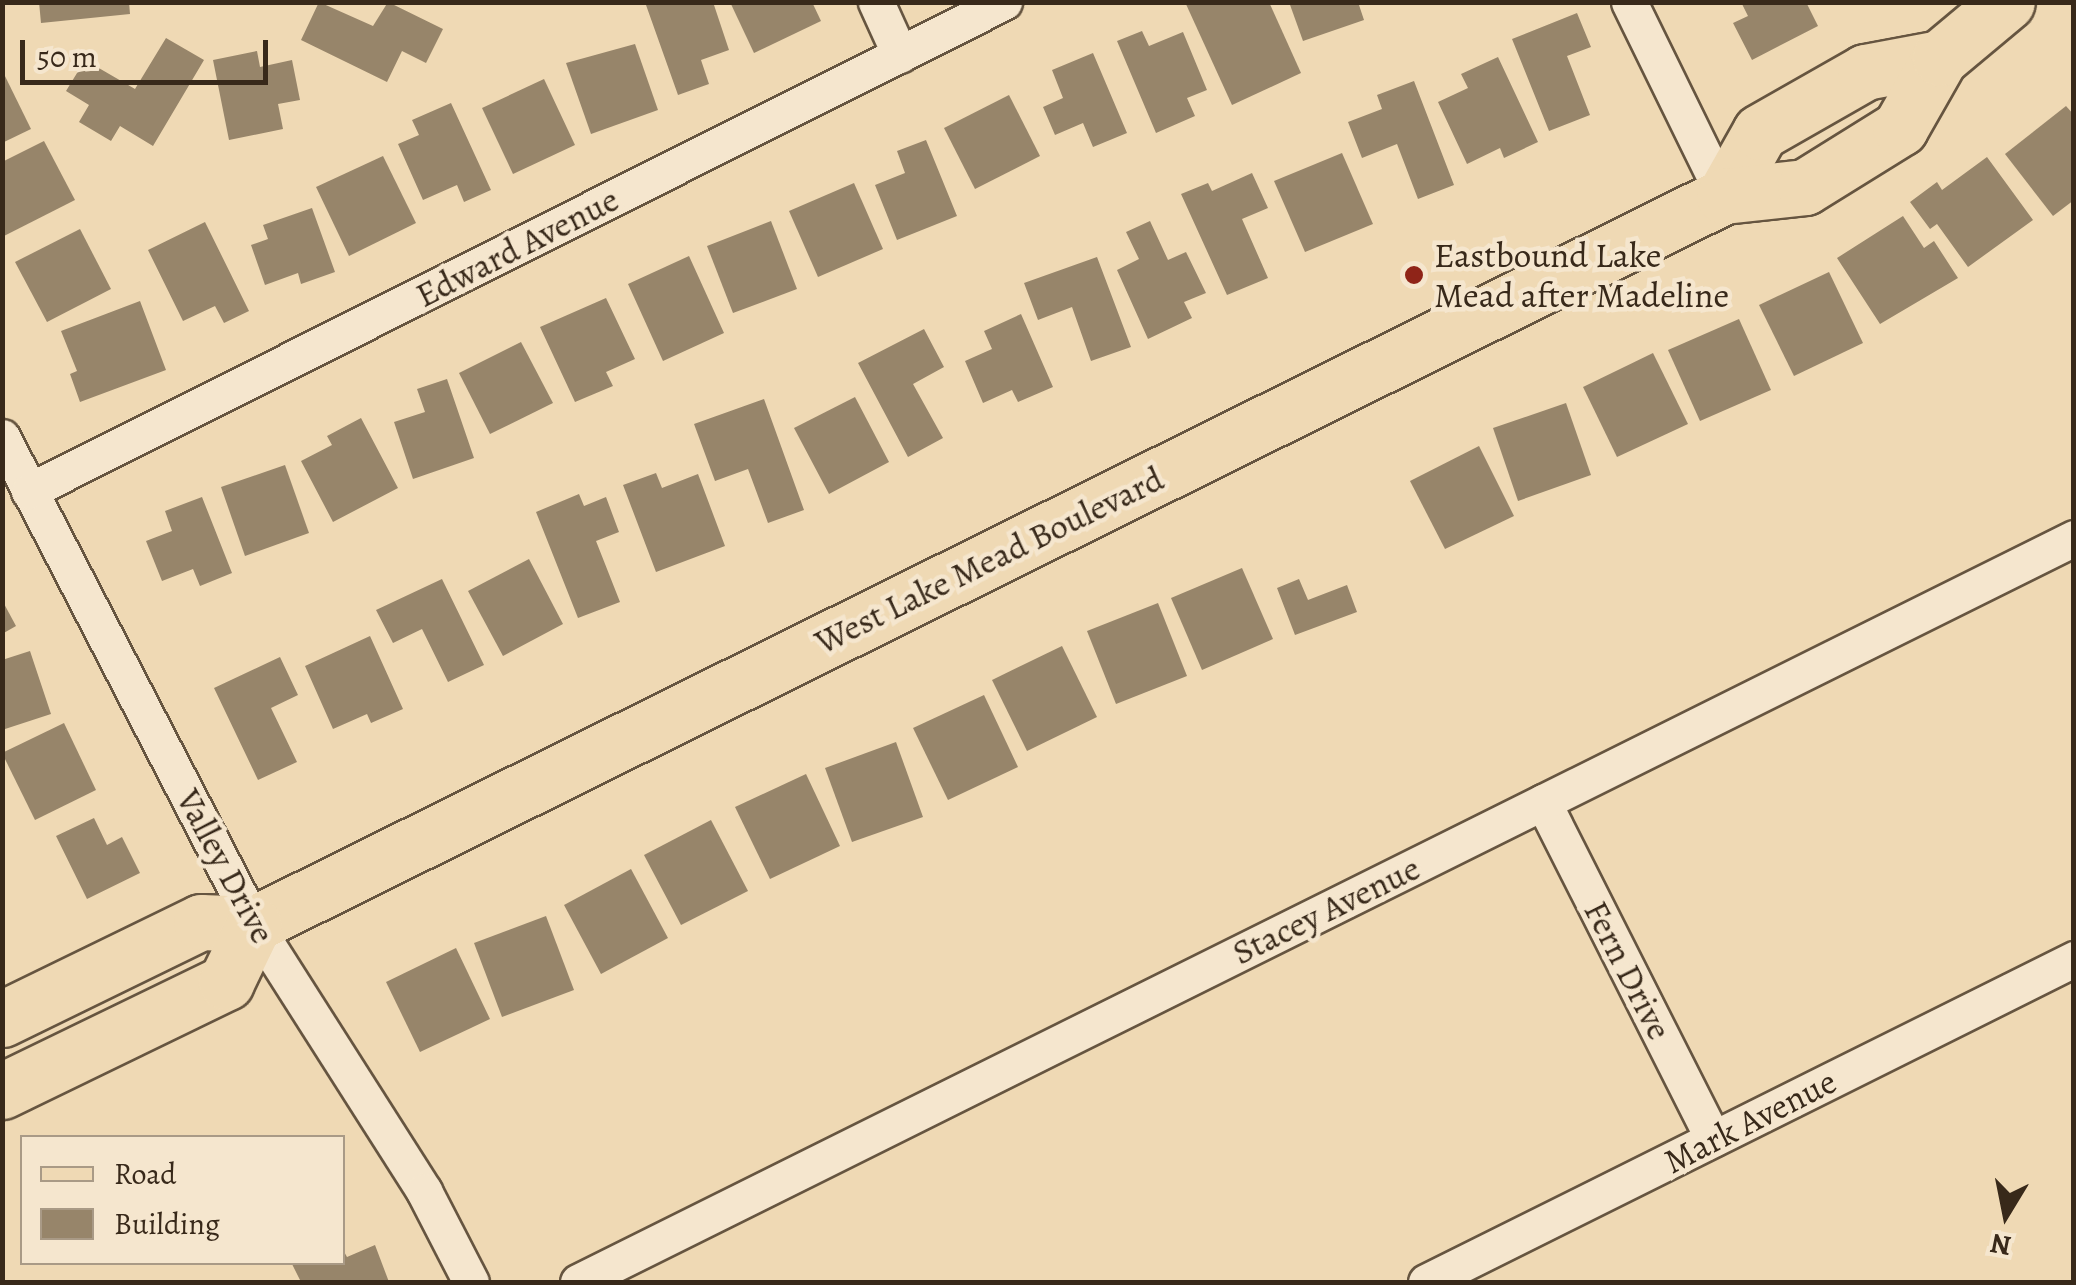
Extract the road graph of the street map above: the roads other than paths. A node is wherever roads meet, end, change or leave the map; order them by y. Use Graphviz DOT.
graph roads {
  1 [pos="876,2"];
  2 [pos="1004,2"];
  3 [pos="1629,2"];
  4 [pos="2007,2"];
  5 [pos="900,55"];
  6 [pos="1724,196"];
  7 [pos="2,437"];
  8 [pos="29,491"];
  9 [pos="2074,538"];
  10 [pos="1543,802"];
  11 [pos="254,924"];
  12 [pos="2074,959"];
  13 [pos="2,1019"];
  14 [pos="2,1091"];
  15 [pos="1713,1139"];
  16 [pos="471,1282"];
  17 [pos="578,1282"];
  18 [pos="1426,1282"];
  1 -- 5 [label="street"];
  2 -- 5 [label="street, Edward Avenue"];
  3 -- 6 [label="street"];
  4 -- 6 [label="main road"];
  5 -- 8 [label="street, Edward Avenue"];
  6 -- 11 [label="main road, West Lake Mead Boulevard"];
  7 -- 8 [label="street, Valley Drive"];
  8 -- 11 [label="street, Valley Drive"];
  9 -- 10 [label="street, Stacey Avenue"];
  10 -- 15 [label="street, Fern Drive"];
  10 -- 17 [label="street, Stacey Avenue"];
  11 -- 13 [label="main road, West Lake Mead Boulevard"];
  11 -- 14 [label="main road"];
  11 -- 16 [label="street, Valley Drive"];
  12 -- 15 [label="street, Mark Avenue"];
  15 -- 18 [label="street, Mark Avenue"];
}
